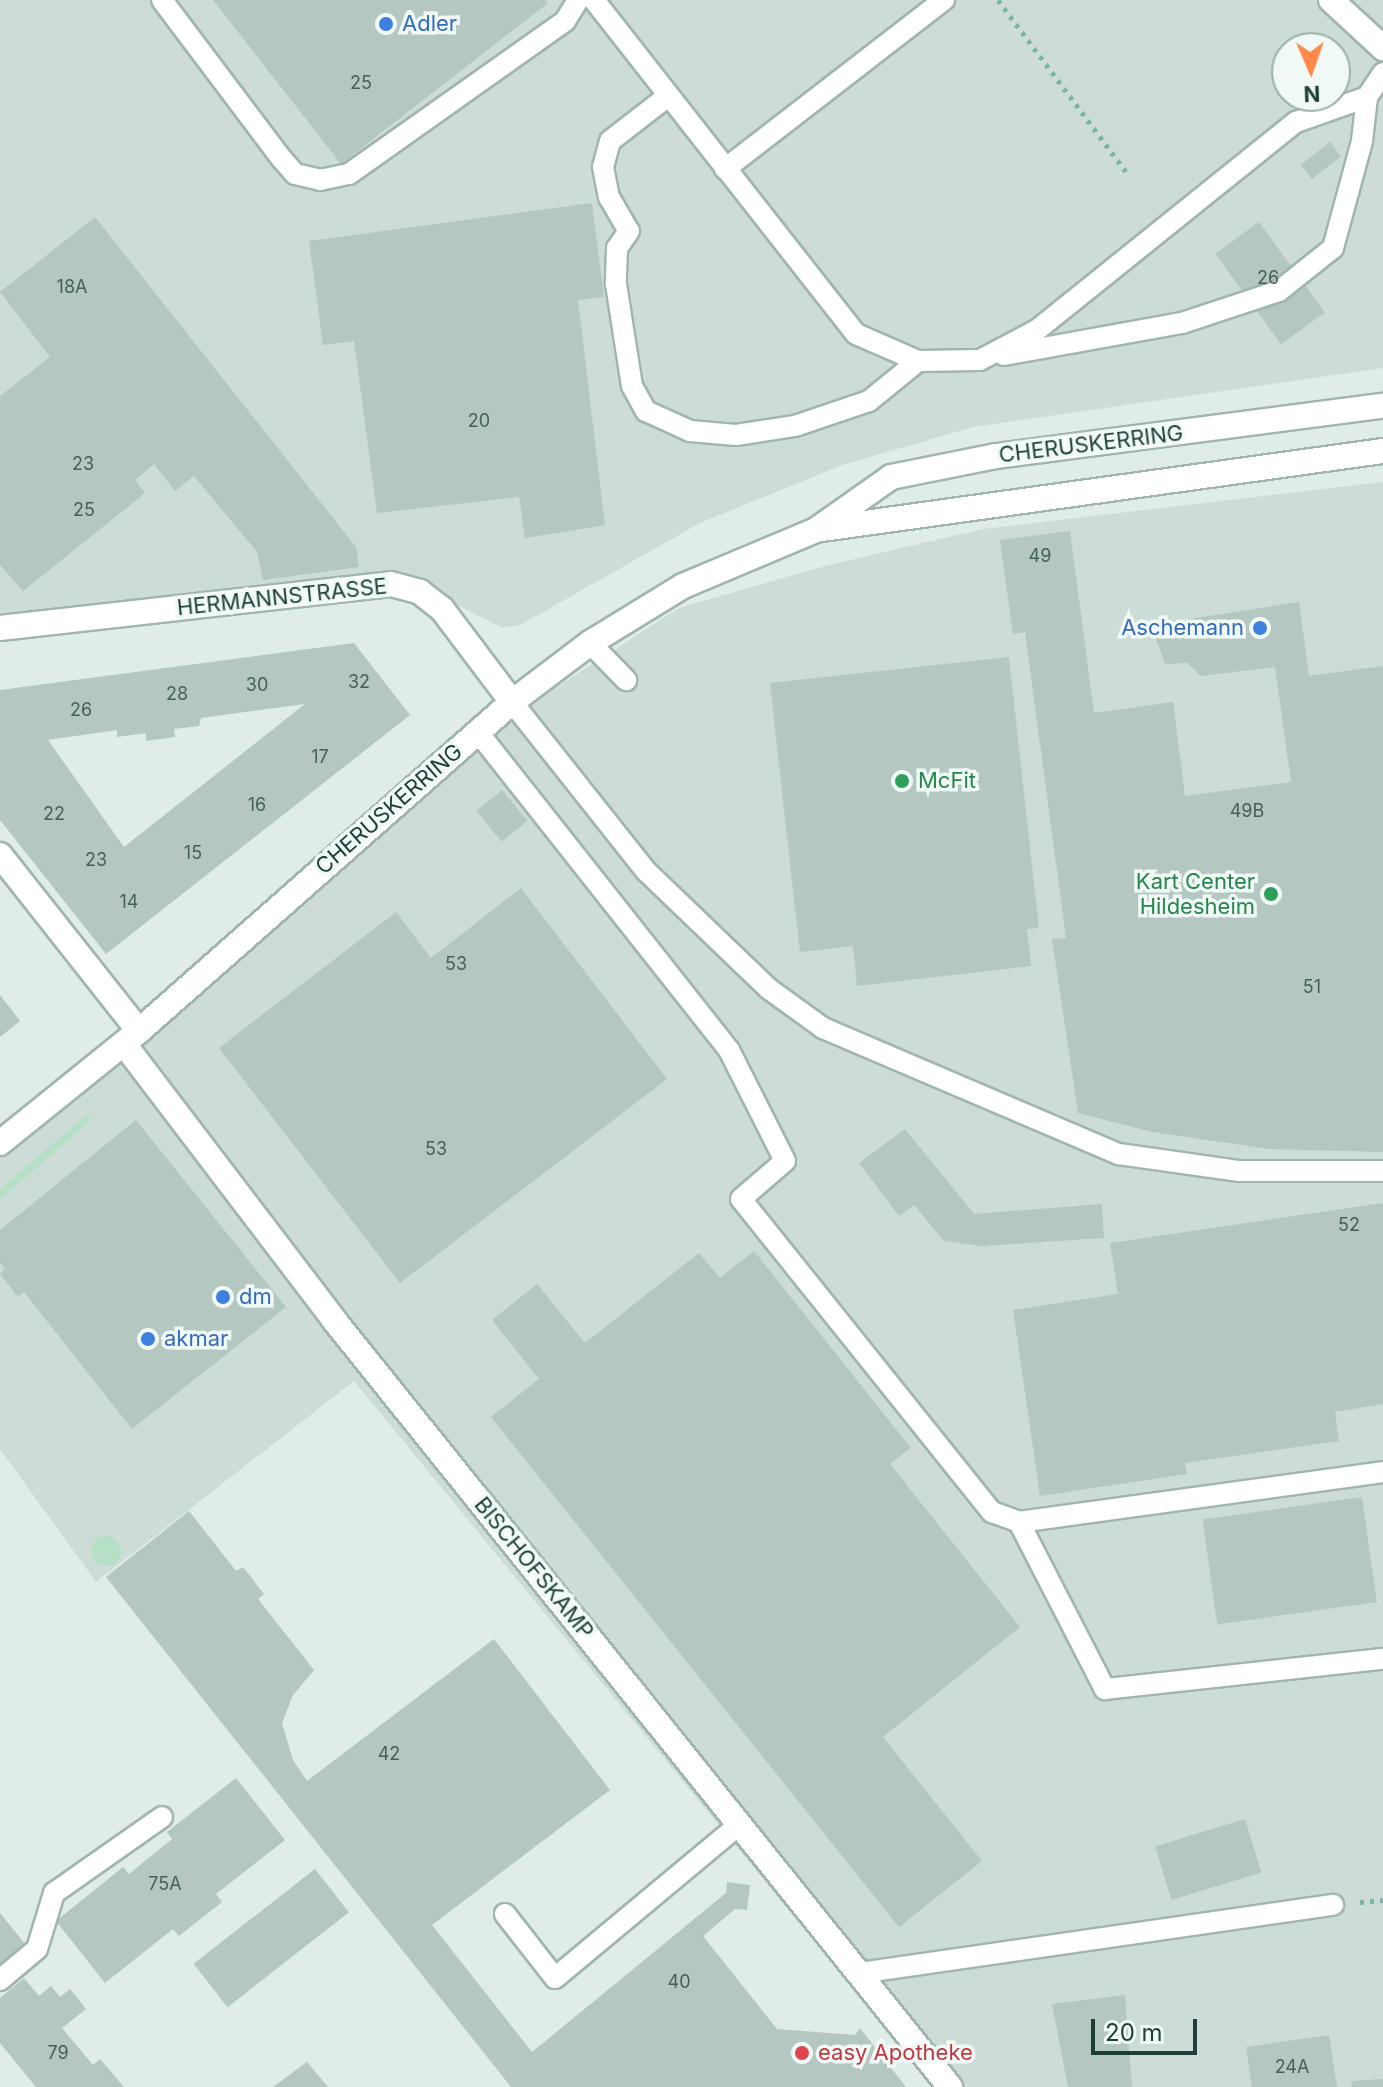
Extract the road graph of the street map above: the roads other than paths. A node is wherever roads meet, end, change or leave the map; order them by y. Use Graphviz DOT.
graph roads {
  1 [pos="162,0"];
  2 [pos="578,0"];
  3 [pos="594,0"];
  4 [pos="944,0"];
  5 [pos="1331,0"];
  6 [pos="1383,48"];
  7 [pos="1383,73"];
  8 [pos="668,96"];
  9 [pos="1367,97"];
  10 [pos="725,169"];
  11 [pos="980,360"];
  12 [pos="918,361"];
  13 [pos="1383,406"];
  14 [pos="1383,451"];
  15 [pos="816,530"];
  16 [pos="0,628"];
  17 [pos="590,643"];
  18 [pos="626,680"];
  19 [pos="512,702"];
  20 [pos="477,731"];
  21 [pos="0,855"];
  22 [pos="132,1037"];
  23 [pos="0,1143"];
  24 [pos="1383,1171"];
  25 [pos="1383,1472"];
  26 [pos="1019,1522"];
  27 [pos="1383,1659"];
  28 [pos="162,1817"];
  29 [pos="740,1824"];
  30 [pos="1333,1905"];
  31 [pos="505,1914"];
  32 [pos="860,1973"];
  33 [pos="0,1980"];
  34 [pos="950,2087"];
  1 -- 2 [label="lane"];
  3 -- 8 [label="lane"];
  4 -- 10 [label="lane"];
  5 -- 6 [label="street"];
  7 -- 9 [label="lane"];
  8 -- 10 [label="lane"];
  8 -- 12 [label="lane"];
  9 -- 11 [label="lane"];
  9 -- 11 [label="lane"];
  10 -- 12 [label="lane"];
  11 -- 12 [label="lane"];
  13 -- 15 [label="street, CHERUSKERRING"];
  14 -- 15 [label="street, CHERUSKERRING"];
  15 -- 17 [label="street, CHERUSKERRING"];
  16 -- 19 [label="street, HERMANNSTRASSE"];
  17 -- 18 [label="lane"];
  17 -- 19 [label="street, CHERUSKERRING"];
  19 -- 20 [label="street, CHERUSKERRING"];
  19 -- 24 [label="lane"];
  20 -- 22 [label="street, CHERUSKERRING"];
  20 -- 26 [label="lane"];
  21 -- 22 [label="street, BISCHOFSKAMP"];
  22 -- 23 [label="street, CHERUSKERRING"];
  22 -- 29 [label="street, BISCHOFSKAMP"];
  25 -- 26 [label="lane"];
  26 -- 27 [label="lane"];
  28 -- 33 [label="lane"];
  29 -- 31 [label="lane"];
  29 -- 32 [label="street, BISCHOFSKAMP"];
  30 -- 32 [label="lane"];
  32 -- 34 [label="street, BISCHOFSKAMP"];
}
